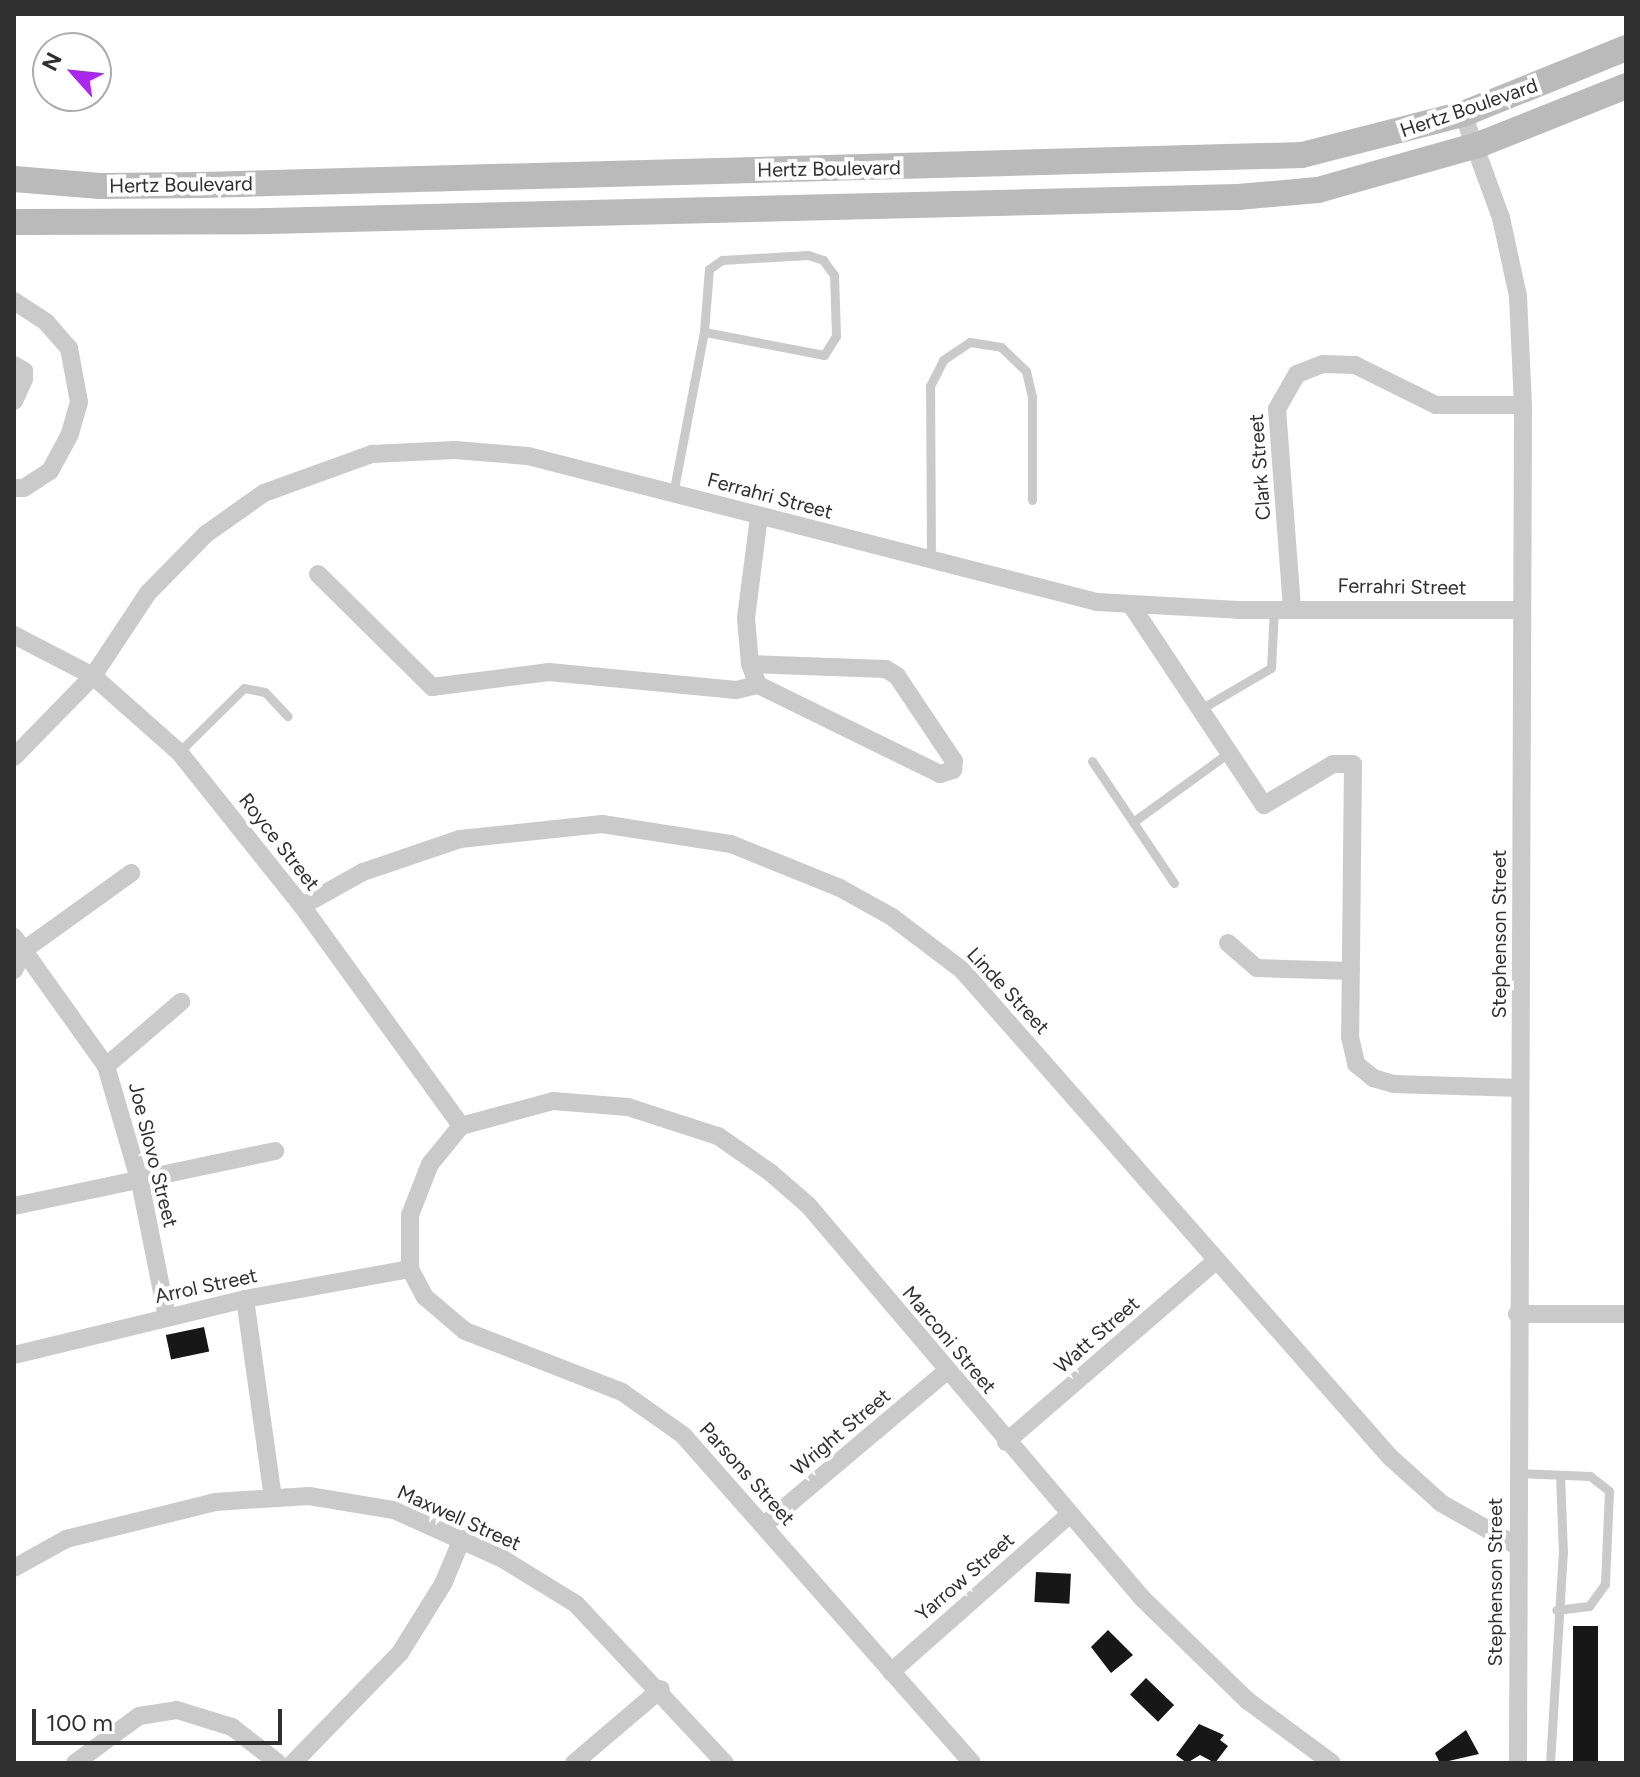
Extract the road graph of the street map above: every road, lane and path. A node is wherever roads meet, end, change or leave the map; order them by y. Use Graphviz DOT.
graph roads {
  1 [pos="1626,48"];
  2 [pos="1626,86"];
  3 [pos="1463,114"];
  4 [pos="1478,145"];
  5 [pos="699,172"];
  6 [pos="14,179"];
  7 [pos="699,208"];
  8 [pos="14,222"];
  9 [pos="14,301"];
  10 [pos="704,332"];
  11 [pos="14,365"];
  12 [pos="14,401"];
  13 [pos="1523,405"];
  14 [pos="14,488"];
  15 [pos="673,494"];
  16 [pos="1032,500"];
  17 [pos="759,516"];
  18 [pos="931,560"];
  19 [pos="318,574"];
  20 [pos="1131,605"];
  21 [pos="1283,608"];
  22 [pos="1522,610"];
  23 [pos="14,635"];
  24 [pos="750,664"];
  25 [pos="93,676"];
  26 [pos="758,685"];
  27 [pos="1199,710"];
  28 [pos="287,716"];
  29 [pos="179,752"];
  30 [pos="1227,754"];
  31 [pos="14,757"];
  32 [pos="1092,761"];
  33 [pos="1133,822"];
  34 [pos="131,873"];
  35 [pos="1174,883"];
  36 [pos="302,906"];
  37 [pos="1228,943"];
  38 [pos="19,944"];
  39 [pos="14,970"];
  40 [pos="1351,971"];
  41 [pos="181,1002"];
  42 [pos="106,1066"];
  43 [pos="1520,1088"];
  44 [pos="461,1126"];
  45 [pos="275,1151"];
  46 [pos="140,1182"];
  47 [pos="14,1206"];
  48 [pos="1216,1261"];
  49 [pos="410,1269"];
  50 [pos="245,1299"];
  51 [pos="1517,1314"];
  52 [pos="1626,1314"];
  53 [pos="167,1317"];
  54 [pos="14,1355"];
  55 [pos="946,1372"];
  56 [pos="1006,1442"];
  57 [pos="1517,1473"];
  58 [pos="1560,1475"];
  59 [pos="273,1497"];
  60 [pos="1068,1516"];
  61 [pos="764,1525"];
  62 [pos="462,1539"];
  63 [pos="1517,1546"];
  64 [pos="14,1568"];
  65 [pos="1556,1610"];
  66 [pos="891,1672"];
  67 [pos="661,1689"];
  68 [pos="75,1763"];
  69 [pos="278,1763"];
  70 [pos="293,1763"];
  71 [pos="574,1763"];
  72 [pos="725,1763"];
  73 [pos="972,1763"];
  74 [pos="1332,1763"];
  75 [pos="1518,1763"];
  76 [pos="1550,1763"];
  1 -- 3 [label="street, Hertz Boulevard"];
  2 -- 4 [label="street, Hertz Boulevard"];
  3 -- 4 [label="street, Stephenson Street"];
  3 -- 5 [label="street, Hertz Boulevard"];
  4 -- 7 [label="street, Hertz Boulevard"];
  4 -- 13 [label="street, Stephenson Street"];
  5 -- 6 [label="street, Hertz Boulevard"];
  5 -- 7 [label="street"];
  7 -- 8 [label="street, Hertz Boulevard"];
  9 -- 14 [label="street"];
  10 -- 10 [label="lane"];
  10 -- 15 [label="lane"];
  11 -- 12 [label="street"];
  13 -- 21 [label="street, Clark Street"];
  13 -- 22 [label="street, Stephenson Street"];
  15 -- 17 [label="street, Ferrahri Street"];
  15 -- 25 [label="street, Ferrahri Street"];
  16 -- 18 [label="lane"];
  17 -- 18 [label="street, Ferrahri Street"];
  17 -- 24 [label="street"];
  18 -- 20 [label="street, Ferrahri Street"];
  19 -- 26 [label="street"];
  20 -- 21 [label="street, Ferrahri Street"];
  20 -- 27 [label="street"];
  21 -- 22 [label="street, Ferrahri Street"];
  21 -- 27 [label="lane"];
  22 -- 43 [label="street, Stephenson Street"];
  23 -- 25 [label="street, Royce Street"];
  24 -- 26 [label="street"];
  24 -- 26 [label="street"];
  25 -- 29 [label="street, Royce Street"];
  25 -- 31 [label="street, Ferrahri Street"];
  27 -- 30 [label="street"];
  28 -- 29 [label="lane"];
  29 -- 36 [label="street, Royce Street"];
  30 -- 33 [label="lane"];
  30 -- 40 [label="street"];
  32 -- 33 [label="lane"];
  33 -- 35 [label="lane"];
  34 -- 38 [label="street"];
  36 -- 44 [label="street, Royce Street"];
  36 -- 48 [label="street, Linde Street"];
  37 -- 40 [label="street"];
  38 -- 39 [label="street"];
  38 -- 42 [label="street, Joe Slovo Street"];
  40 -- 43 [label="street"];
  41 -- 42 [label="street"];
  42 -- 46 [label="street, Joe Slovo Street"];
  43 -- 51 [label="street, Stephenson Street"];
  44 -- 49 [label="street"];
  44 -- 55 [label="street, Marconi Street"];
  45 -- 46 [label="street"];
  46 -- 47 [label="street"];
  46 -- 53 [label="street, Joe Slovo Street"];
  48 -- 56 [label="street, Watt Street"];
  48 -- 63 [label="street, Linde Street"];
  49 -- 50 [label="street, Arrol Street"];
  49 -- 61 [label="street, Parsons Street"];
  50 -- 53 [label="street, Arrol Street"];
  50 -- 59 [label="street"];
  51 -- 52 [label="street"];
  51 -- 57 [label="street, Stephenson Street"];
  53 -- 54 [label="street, Arrol Street"];
  55 -- 56 [label="street, Marconi Street"];
  55 -- 61 [label="street, Wright Street"];
  56 -- 60 [label="street, Marconi Street"];
  57 -- 58 [label="lane"];
  57 -- 63 [label="street, Stephenson Street"];
  58 -- 65 [label="lane"];
  58 -- 65 [label="lane"];
  59 -- 62 [label="street, Maxwell Street"];
  59 -- 64 [label="street, Maxwell Street"];
  60 -- 66 [label="street, Yarrow Street"];
  60 -- 74 [label="street, Marconi Street"];
  61 -- 66 [label="street, Parsons Street"];
  62 -- 67 [label="street, Maxwell Street"];
  62 -- 70 [label="street"];
  63 -- 75 [label="street, Stephenson Street"];
  65 -- 76 [label="lane"];
  66 -- 73 [label="street, Parsons Street"];
  67 -- 71 [label="street"];
  67 -- 72 [label="street, Maxwell Street"];
  68 -- 69 [label="street"];
}
